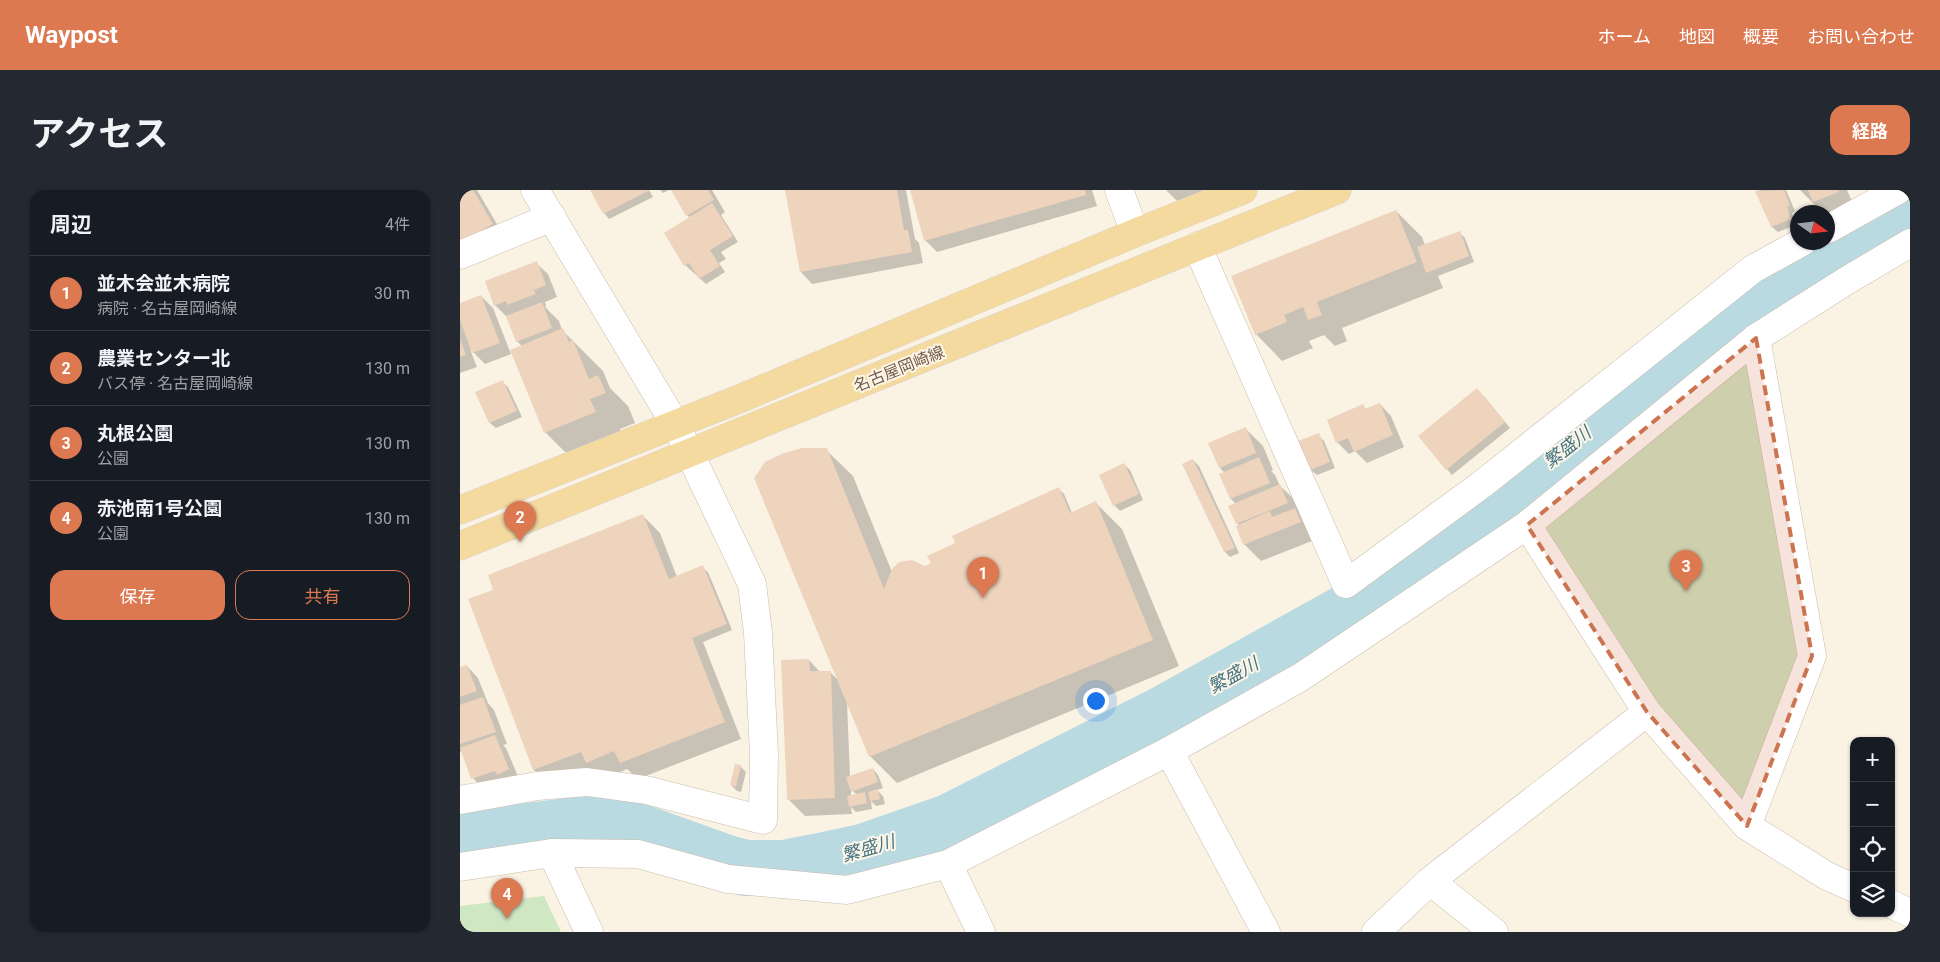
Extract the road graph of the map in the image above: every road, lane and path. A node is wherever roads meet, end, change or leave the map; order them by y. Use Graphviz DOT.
graph roads {
  1 [pos="535,190"];
  2 [pos="1119,190"];
  3 [pos="1243,190"];
  4 [pos="1337,190"];
  5 [pos="1898,190"];
  6 [pos="552,217"];
  7 [pos="1835,224"];
  8 [pos="1135,233"];
  9 [pos="1910,243"];
  10 [pos="1197,246"];
  11 [pos="1790,249"];
  12 [pos="460,255"];
  13 [pos="1756,338"];
  14 [pos="675,424"];
  15 [pos="690,454"];
  16 [pos="460,510"];
  17 [pos="1527,525"];
  18 [pos="460,546"];
  19 [pos="1647,712"];
  20 [pos="1169,751"];
  21 [pos="460,800"];
  22 [pos="1747,826"];
  23 [pos="552,853"];
  24 [pos="948,864"];
  25 [pos="460,867"];
  26 [pos="1430,881"];
  27 [pos="1850,886"];
  28 [pos="1895,906"];
  29 [pos="1910,912"];
  30 [pos="589,932"];
  31 [pos="981,932"];
  32 [pos="1266,932"];
  33 [pos="1376,932"];
  34 [pos="1494,932"];
  1 -- 6 [label="street"];
  2 -- 8 [label="street"];
  3 -- 8 [label="main road, 名古屋岡崎線"];
  4 -- 10 [label="main road, 名古屋岡崎線"];
  5 -- 7 [label="street"];
  6 -- 12 [label="street"];
  6 -- 14 [label="street"];
  8 -- 14 [label="main road, 名古屋岡崎線"];
  9 -- 13 [label="street"];
  10 -- 11 [label="street"];
  10 -- 15 [label="main road, 名古屋岡崎線"];
  13 -- 17 [label="street"];
  13 -- 22 [label="street"];
  14 -- 15 [label="street"];
  14 -- 16 [label="main road, 名古屋岡崎線"];
  15 -- 18 [label="main road, 名古屋岡崎線"];
  15 -- 21 [label="street"];
  17 -- 19 [label="street"];
  17 -- 20 [label="street"];
  19 -- 22 [label="street"];
  19 -- 26 [label="street"];
  20 -- 24 [label="street"];
  20 -- 32 [label="street"];
  22 -- 27 [label="street"];
  23 -- 24 [label="street"];
  23 -- 25 [label="street"];
  23 -- 30 [label="street"];
  24 -- 31 [label="street"];
  26 -- 33 [label="street"];
  26 -- 34 [label="street"];
  28 -- 29 [label="street"];
}
